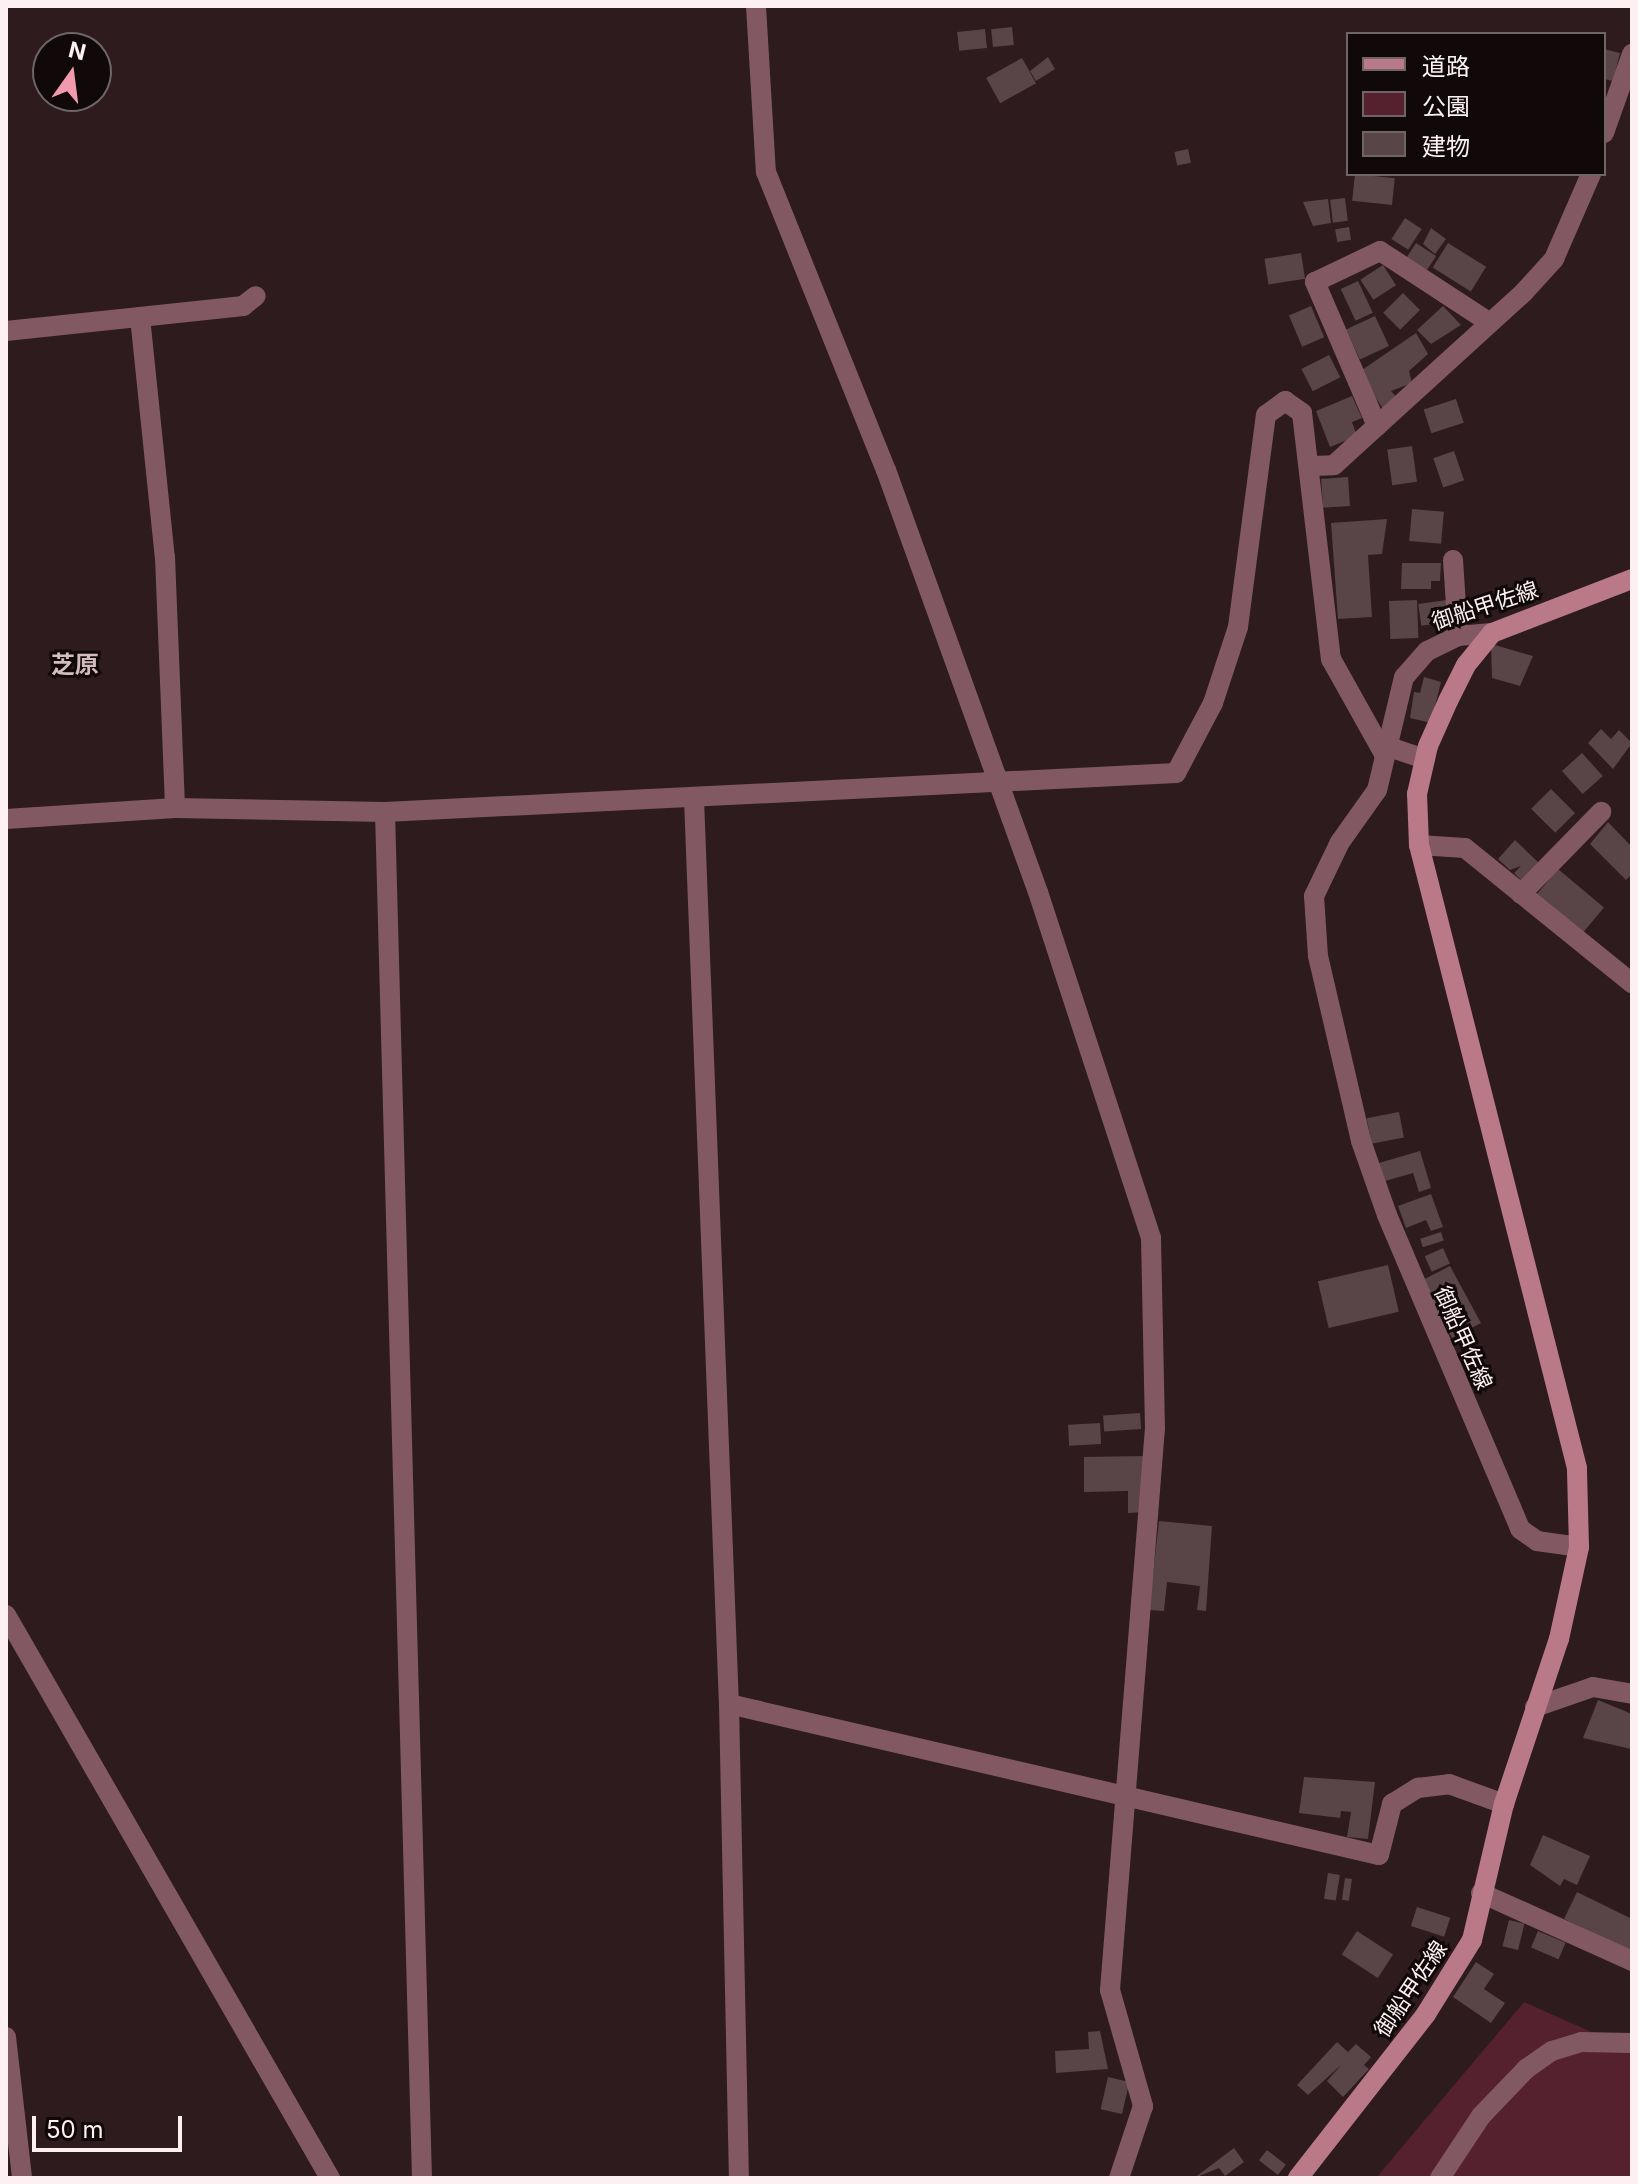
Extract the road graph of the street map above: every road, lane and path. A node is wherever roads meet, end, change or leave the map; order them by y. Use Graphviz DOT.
graph roads {
  1 [pos="756,6"];
  2 [pos="1632,54"];
  3 [pos="1606,127"];
  4 [pos="1590,176"];
  5 [pos="250,301"];
  6 [pos="140,317"];
  7 [pos="1490,323"];
  8 [pos="6,331"];
  9 [pos="1377,426"];
  10 [pos="1311,466"];
  11 [pos="1453,560"];
  12 [pos="1632,579"];
  13 [pos="1492,633"];
  14 [pos="1458,636"];
  15 [pos="1385,750"];
  16 [pos="1425,759"];
  17 [pos="995,782"];
  18 [pos="694,799"];
  19 [pos="175,808"];
  20 [pos="385,812"];
  21 [pos="1601,812"];
  22 [pos="6,819"];
  23 [pos="1419,845"];
  24 [pos="1521,894"];
  25 [pos="1632,983"];
  26 [pos="1579,1547"];
  27 [pos="6,1615"];
  28 [pos="1632,1694"];
  29 [pos="729,1704"];
  30 [pos="1535,1707"];
  31 [pos="1130,1797"];
  32 [pos="1504,1804"];
  33 [pos="1481,1893"];
  34 [pos="1632,1961"];
  35 [pos="6,2037"];
  36 [pos="1632,2043"];
  37 [pos="22,2178"];
  38 [pos="330,2178"];
  39 [pos="422,2178"];
  40 [pos="739,2178"];
  41 [pos="1119,2178"];
  42 [pos="1298,2178"];
  43 [pos="1440,2178"];
  1 -- 17 [label="street"];
  2 -- 3 [label="street"];
  4 -- 7 [label="street"];
  5 -- 6 [label="street"];
  6 -- 8 [label="street"];
  6 -- 19 [label="street"];
  7 -- 9 [label="street"];
  7 -- 9 [label="street"];
  9 -- 10 [label="street"];
  10 -- 15 [label="street"];
  10 -- 17 [label="street"];
  11 -- 14 [label="street"];
  12 -- 13 [label="main road, 御船甲佐線"];
  13 -- 14 [label="street, 御船甲佐線"];
  13 -- 16 [label="main road"];
  14 -- 15 [label="street, 御船甲佐線"];
  15 -- 16 [label="street"];
  15 -- 26 [label="street, 御船甲佐線"];
  16 -- 23 [label="main road"];
  17 -- 18 [label="street"];
  17 -- 31 [label="street"];
  18 -- 20 [label="street"];
  18 -- 29 [label="street"];
  19 -- 20 [label="street"];
  19 -- 22 [label="street"];
  20 -- 39 [label="street"];
  21 -- 24 [label="street"];
  23 -- 24 [label="street"];
  23 -- 26 [label="main road"];
  24 -- 25 [label="street"];
  26 -- 30 [label="main road, 御船甲佐線"];
  27 -- 38 [label="street"];
  28 -- 30 [label="street"];
  29 -- 31 [label="street"];
  29 -- 40 [label="street"];
  30 -- 32 [label="main road, 御船甲佐線"];
  31 -- 32 [label="street"];
  31 -- 41 [label="street"];
  32 -- 33 [label="main road, 御船甲佐線"];
  33 -- 34 [label="street"];
  33 -- 42 [label="main road, 御船甲佐線"];
  35 -- 37 [label="street"];
  36 -- 43 [label="street"];
}
